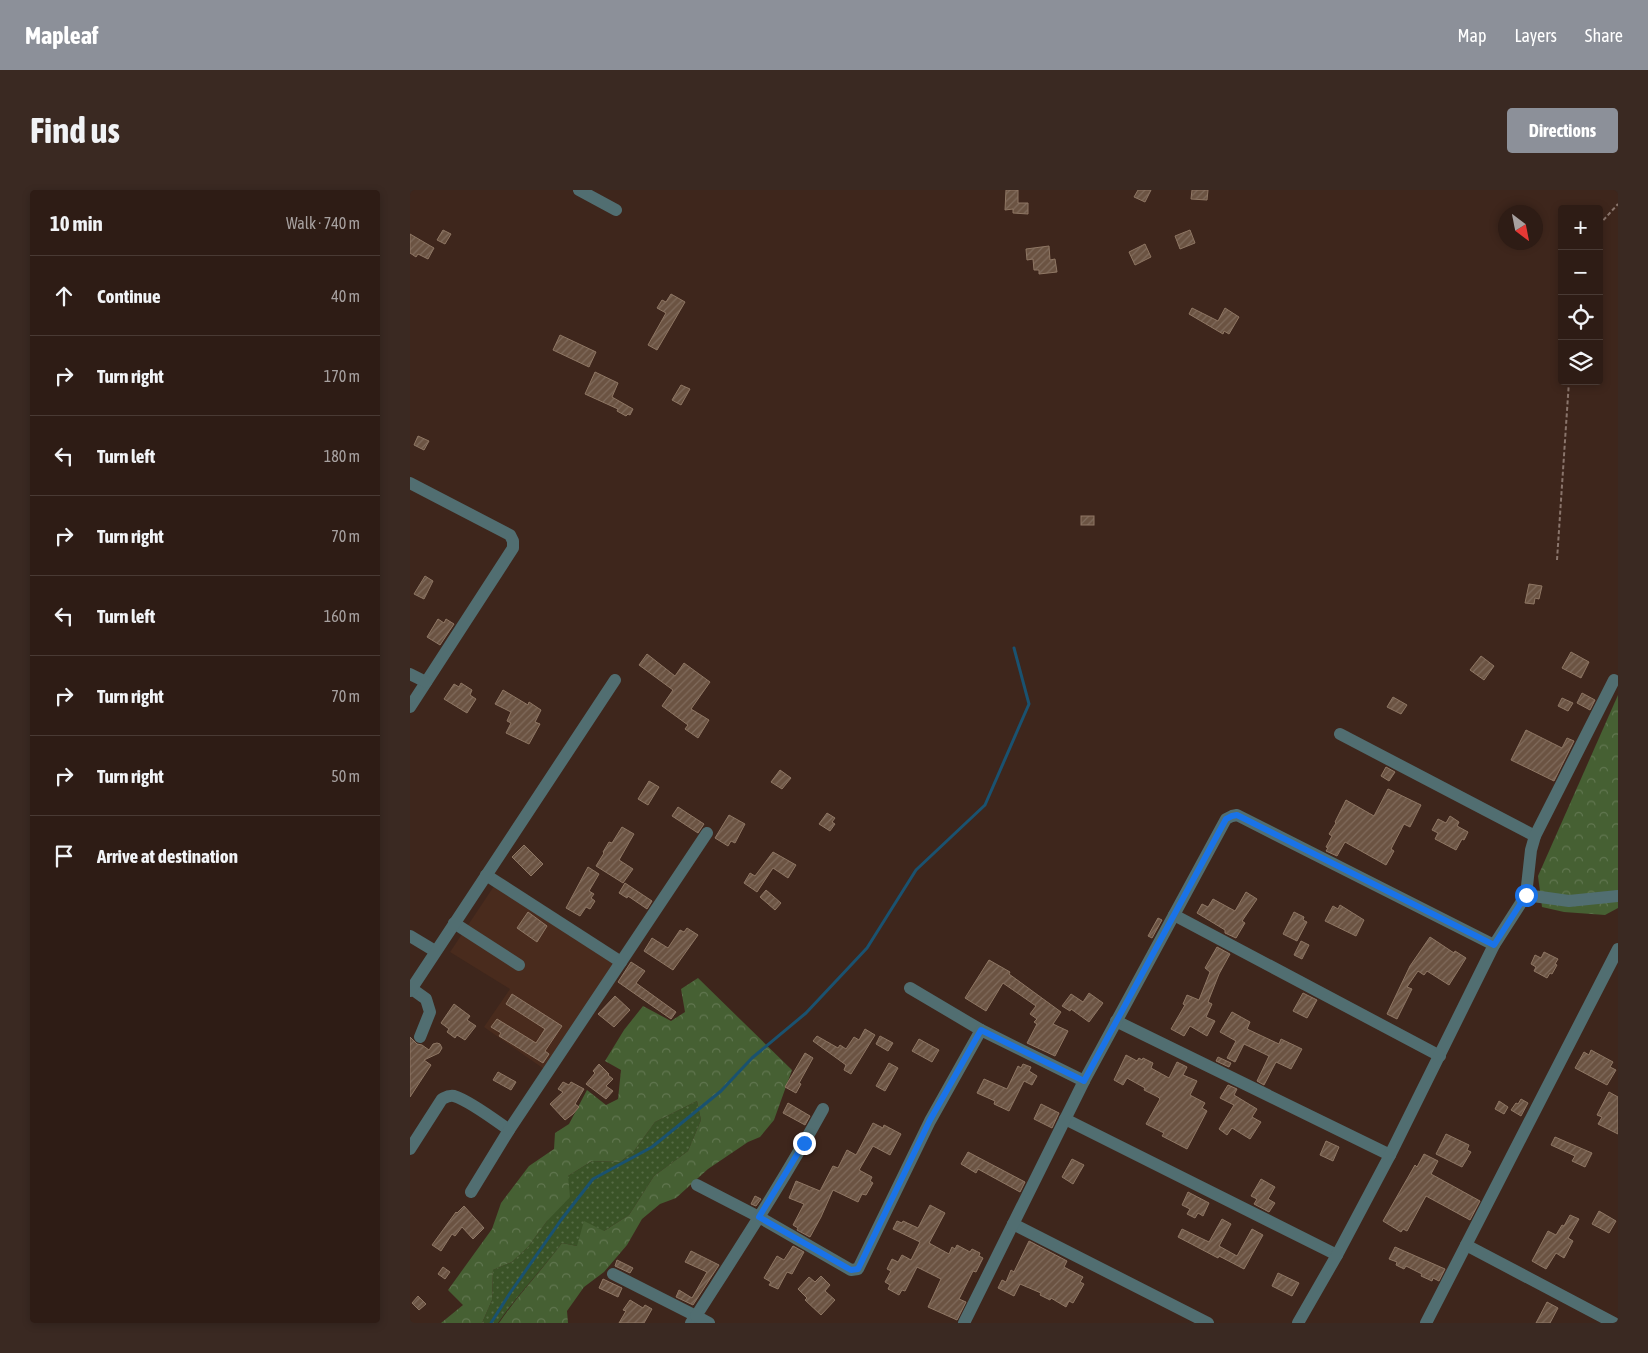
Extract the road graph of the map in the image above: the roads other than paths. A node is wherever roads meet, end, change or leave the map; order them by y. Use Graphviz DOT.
graph roads {
  1 [pos="579,190"];
  2 [pos="616,210"];
  3 [pos="410,482"];
  4 [pos="410,674"];
  5 [pos="615,680"];
  6 [pos="1614,680"];
  7 [pos="426,682"];
  8 [pos="410,706"];
  9 [pos="1340,734"];
  10 [pos="708,833"];
  11 [pos="1535,836"];
  12 [pos="486,875"];
  13 [pos="1526,895"];
  14 [pos="1618,896"];
  15 [pos="1174,915"];
  16 [pos="454,923"];
  17 [pos="410,936"];
  18 [pos="1494,945"];
  19 [pos="1618,949"];
  20 [pos="435,951"];
  21 [pos="621,962"];
  22 [pos="518,965"];
  23 [pos="910,988"];
  24 [pos="411,990"];
  25 [pos="1116,1021"];
  26 [pos="981,1030"];
  27 [pos="420,1036"];
  28 [pos="1440,1056"];
  29 [pos="1084,1081"];
  30 [pos="822,1109"];
  31 [pos="1065,1118"];
  32 [pos="509,1130"];
  33 [pos="410,1149"];
  34 [pos="1390,1155"];
  35 [pos="698,1185"];
  36 [pos="471,1192"];
  37 [pos="759,1217"];
  38 [pos="1013,1224"];
  39 [pos="1466,1246"];
  40 [pos="1337,1255"];
  41 [pos="613,1274"];
  42 [pos="694,1319"];
  43 [pos="709,1323"];
  44 [pos="964,1323"];
  45 [pos="1208,1323"];
  46 [pos="1298,1323"];
  47 [pos="1426,1323"];
  48 [pos="1614,1323"];
  1 -- 2 [label="street"];
  3 -- 7 [label="street"];
  4 -- 7 [label="street"];
  5 -- 12 [label="street"];
  6 -- 11 [label="street"];
  7 -- 8 [label="street"];
  9 -- 11 [label="street"];
  10 -- 21 [label="street"];
  11 -- 13 [label="street"];
  12 -- 16 [label="street"];
  12 -- 21 [label="street"];
  13 -- 14 [label="street"];
  13 -- 18 [label="street"];
  15 -- 18 [label="street"];
  15 -- 25 [label="street"];
  15 -- 28 [label="street"];
  16 -- 20 [label="street"];
  16 -- 22 [label="street"];
  17 -- 20 [label="street"];
  18 -- 28 [label="street"];
  19 -- 39 [label="street"];
  20 -- 24 [label="street"];
  21 -- 32 [label="street"];
  23 -- 26 [label="street"];
  24 -- 27 [label="street"];
  25 -- 29 [label="street"];
  25 -- 34 [label="street"];
  26 -- 29 [label="street"];
  26 -- 37 [label="street"];
  28 -- 34 [label="street"];
  29 -- 31 [label="street"];
  30 -- 37 [label="street"];
  31 -- 38 [label="street"];
  31 -- 40 [label="street"];
  32 -- 33 [label="street"];
  32 -- 36 [label="street"];
  34 -- 40 [label="street"];
  35 -- 37 [label="street"];
  37 -- 42 [label="street"];
  38 -- 44 [label="street"];
  38 -- 45 [label="street"];
  39 -- 47 [label="street"];
  39 -- 48 [label="street"];
  40 -- 46 [label="street"];
  41 -- 42 [label="street"];
  42 -- 43 [label="street"];
}
